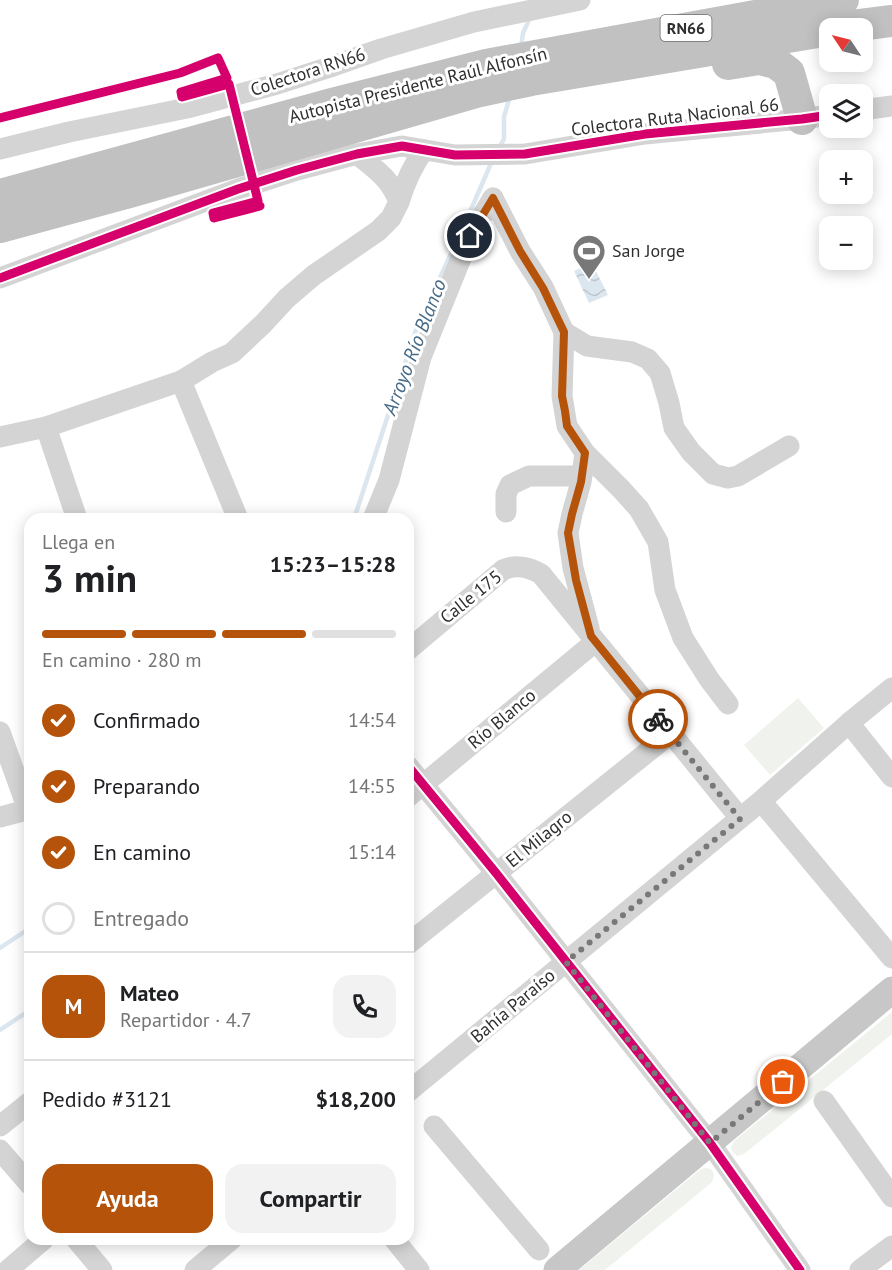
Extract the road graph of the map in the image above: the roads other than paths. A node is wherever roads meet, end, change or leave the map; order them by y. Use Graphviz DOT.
graph roads {
  1 [pos="580,0"];
  2 [pos="843,0"];
  3 [pos="892,21"];
  4 [pos="873,23"];
  5 [pos="819,32"];
  6 [pos="531,77"];
  7 [pos="486,82"];
  8 [pos="892,106"];
  9 [pos="873,109"];
  10 [pos="816,117"];
  11 [pos="0,149"];
  12 [pos="424,150"];
  13 [pos="369,164"];
  14 [pos="0,195"];
  15 [pos="399,202"];
  16 [pos="0,227"];
  17 [pos="0,278"];
  18 [pos="564,332"];
  19 [pos="181,381"];
  20 [pos="46,427"];
  21 [pos="0,437"];
  22 [pos="789,446"];
  23 [pos="585,453"];
  24 [pos="582,476"];
  25 [pos="506,512"];
  26 [pos="75,513"];
  27 [pos="236,513"];
  28 [pos="375,513"];
  29 [pos="593,639"];
  30 [pos="414,645"];
  31 [pos="892,688"];
  32 [pos="728,704"];
  33 [pos="849,723"];
  34 [pos="0,732"];
  35 [pos="670,734"];
  36 [pos="892,777"];
  37 [pos="416,791"];
  38 [pos="24,796"];
  39 [pos="761,801"];
  40 [pos="24,810"];
  41 [pos="0,817"];
  42 [pos="740,819"];
  43 [pos="496,873"];
  44 [pos="414,939"];
  45 [pos="892,958"];
  46 [pos="566,962"];
  47 [pos="892,990"];
  48 [pos="414,1087"];
  49 [pos="824,1101"];
  50 [pos="24,1107"];
  51 [pos="0,1126"];
  52 [pos="434,1126"];
  53 [pos="710,1143"];
  54 [pos="0,1150"];
  55 [pos="24,1178"];
  56 [pos="892,1197"];
  57 [pos="37,1245"];
  58 [pos="81,1245"];
  59 [pos="225,1245"];
  60 [pos="399,1245"];
  61 [pos="892,1246"];
  62 [pos="539,1250"];
  63 [pos="8,1270"];
  64 [pos="102,1270"];
  65 [pos="195,1270"];
  66 [pos="419,1270"];
  67 [pos="557,1270"];
  68 [pos="800,1270"];
  69 [pos="860,1270"];
  1 -- 11 [label="street, Colectora RN66"];
  2 -- 6 [label="highway, Autopista Presidente Raúl Alfonsín / RN66"];
  3 -- 4 [label="highway"];
  5 -- 6 [label="highway, Autopista Presidente Raúl Alfonsín / RN66"];
  6 -- 7 [label="highway, Autopista Presidente Raúl Alfonsín / RN66"];
  6 -- 10 [label="highway"];
  7 -- 14 [label="highway, Autopista Presidente Raúl Alfonsín / RN66"];
  7 -- 16 [label="highway, Autopista Presidente Raúl Alfonsín / RN66"];
  8 -- 9 [label="street"];
  10 -- 12 [label="street, Colectora Ruta Nacional 66"];
  12 -- 13 [label="street, Colectora Ruta Nacional 66"];
  12 -- 15 [label="street"];
  13 -- 15 [label="street"];
  13 -- 17 [label="street, Colectora Ruta Nacional 66"];
  15 -- 19 [label="street"];
  18 -- 22 [label="street"];
  18 -- 23 [label="street"];
  18 -- 28 [label="street"];
  19 -- 20 [label="street"];
  19 -- 27 [label="street"];
  20 -- 21 [label="street"];
  20 -- 26 [label="street"];
  23 -- 24 [label="street"];
  23 -- 32 [label="street"];
  24 -- 25 [label="street"];
  24 -- 29 [label="street"];
  29 -- 30 [label="street, Calle 175"];
  29 -- 35 [label="street"];
  29 -- 37 [label="street, Río Blanco"];
  31 -- 33 [label="street, Bahía Paraíso"];
  33 -- 36 [label="street"];
  33 -- 39 [label="street, Bahía Paraíso"];
  34 -- 38 [label="street"];
  35 -- 42 [label="street"];
  35 -- 43 [label="street, El Milagro"];
  37 -- 43 [label="street"];
  39 -- 42 [label="street, Bahía Paraíso"];
  39 -- 45 [label="street"];
  40 -- 41 [label="street"];
  42 -- 46 [label="street, Bahía Paraíso"];
  43 -- 44 [label="street, El Milagro"];
  43 -- 46 [label="street"];
  46 -- 48 [label="street, Bahía Paraíso"];
  46 -- 53 [label="street"];
  47 -- 53 [label="main road"];
  49 -- 56 [label="street"];
  50 -- 51 [label="street"];
  52 -- 62 [label="street"];
  53 -- 67 [label="main road"];
  53 -- 68 [label="street"];
  54 -- 55 [label="street"];
  57 -- 63 [label="street"];
  58 -- 64 [label="street"];
  59 -- 65 [label="street"];
  60 -- 66 [label="street"];
  61 -- 69 [label="street"];
}
